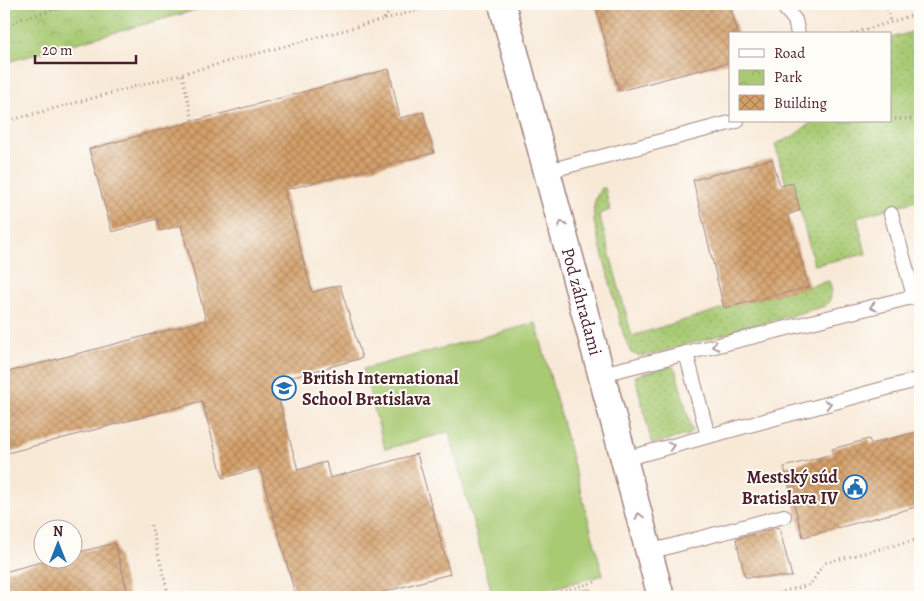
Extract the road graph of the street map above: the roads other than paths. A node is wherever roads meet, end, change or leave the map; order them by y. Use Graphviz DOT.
graph roads {
  1 [pos="502,4"];
  2 [pos="781,4"];
  3 [pos="798,32"];
  4 [pos="733,122"];
  5 [pos="548,171"];
  6 [pos="891,214"];
  7 [pos="917,296"];
  8 [pos="686,353"];
  9 [pos="602,374"];
  10 [pos="920,379"];
  11 [pos="708,436"];
  12 [pos="624,459"];
  13 [pos="784,516"];
  14 [pos="649,552"];
  15 [pos="661,597"];
  1 -- 5 [label="street, Pod záhradami"];
  2 -- 3 [label="lane"];
  4 -- 5 [label="lane"];
  9 -- 5 [label="street, Pod záhradami, one-way"];
  6 -- 7 [label="lane"];
  7 -- 8 [label="lane, one-way"];
  8 -- 9 [label="lane"];
  8 -- 11 [label="lane"];
  9 -- 12 [label="street, Pod záhradami"];
  11 -- 10 [label="lane, one-way"];
  12 -- 11 [label="lane, one-way"];
  14 -- 12 [label="street, Pod záhradami, one-way"];
  13 -- 14 [label="lane"];
  14 -- 15 [label="street, Pod záhradami"];
}
